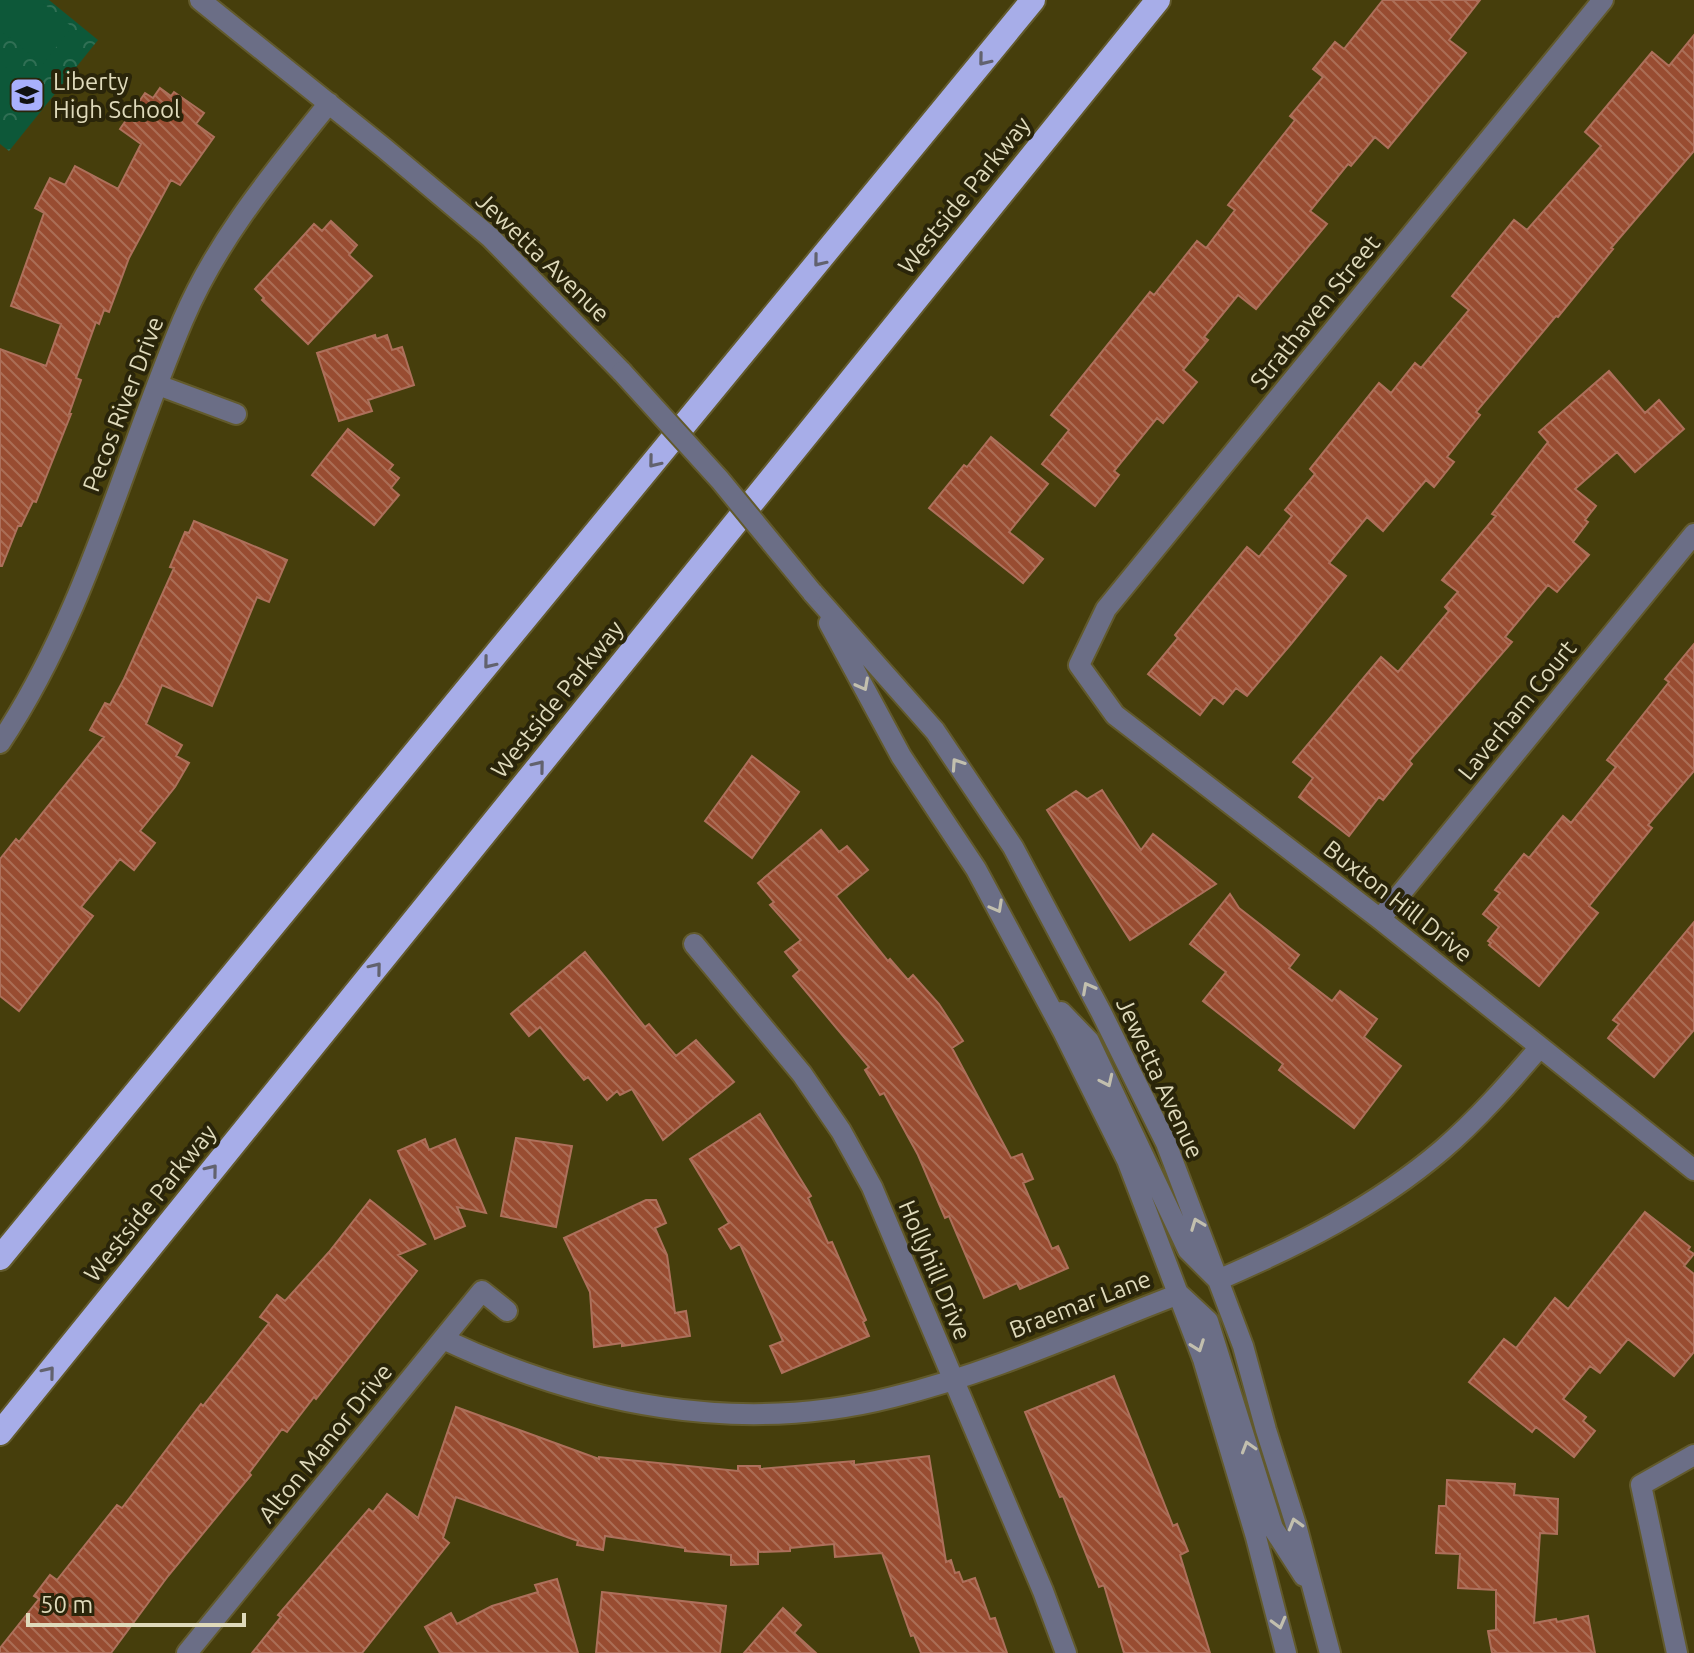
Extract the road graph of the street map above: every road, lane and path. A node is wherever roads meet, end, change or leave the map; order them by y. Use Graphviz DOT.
graph roads {
  1 [pos="200,0"];
  2 [pos="1033,0"];
  3 [pos="1158,0"];
  4 [pos="1603,0"];
  5 [pos="329,103"];
  6 [pos="158,385"];
  7 [pos="236,414"];
  8 [pos="1694,534"];
  9 [pos="812,592"];
  10 [pos="1079,665"];
  11 [pos="0,743"];
  12 [pos="1380,919"];
  13 [pos="694,944"];
  14 [pos="1045,997"];
  15 [pos="1540,1047"];
  16 [pos="1694,1170"];
  17 [pos="0,1258"];
  18 [pos="1218,1280"];
  19 [pos="1179,1294"];
  20 [pos="507,1311"];
  21 [pos="443,1339"];
  22 [pos="954,1380"];
  23 [pos="0,1433"];
  24 [pos="1694,1455"];
  25 [pos="1314,1593"];
  26 [pos="187,1653"];
  27 [pos="1066,1653"];
  28 [pos="1286,1653"];
  29 [pos="1330,1653"];
  30 [pos="1677,1653"];
  1 -- 5 [label="street, Jewetta Avenue"];
  2 -- 17 [label="highway, one-way"];
  23 -- 3 [label="highway, Westside Parkway, one-way"];
  4 -- 10 [label="street, Strathaven Street"];
  5 -- 6 [label="street, Pecos River Drive"];
  5 -- 9 [label="street, Jewetta Avenue, bridge"];
  6 -- 7 [label="street"];
  6 -- 11 [label="street, Pecos River Drive"];
  8 -- 12 [label="street, Laverham Court"];
  9 -- 14 [label="street, Jewetta Avenue, one-way"];
  18 -- 9 [label="street, Jewetta Avenue, one-way"];
  10 -- 12 [label="street, Buxton Hill Drive"];
  12 -- 15 [label="street, Buxton Hill Drive"];
  13 -- 22 [label="street, Hollyhill Drive"];
  14 -- 18 [label="street, one-way"];
  14 -- 19 [label="street, Jewetta Avenue"];
  15 -- 16 [label="street, Buxton Hill Drive"];
  15 -- 18 [label="street"];
  25 -- 18 [label="street, Jewetta Avenue, one-way"];
  19 -- 22 [label="street, Braemar Lane"];
  25 -- 19 [label="street, one-way"];
  19 -- 28 [label="street, Jewetta Avenue, one-way"];
  20 -- 21 [label="street, Alton Manor Drive"];
  21 -- 22 [label="street, Braemar Lane"];
  21 -- 26 [label="street, Alton Manor Drive"];
  22 -- 27 [label="street, Hollyhill Drive"];
  24 -- 30 [label="street"];
  25 -- 29 [label="street, Jewetta Avenue"];
}
